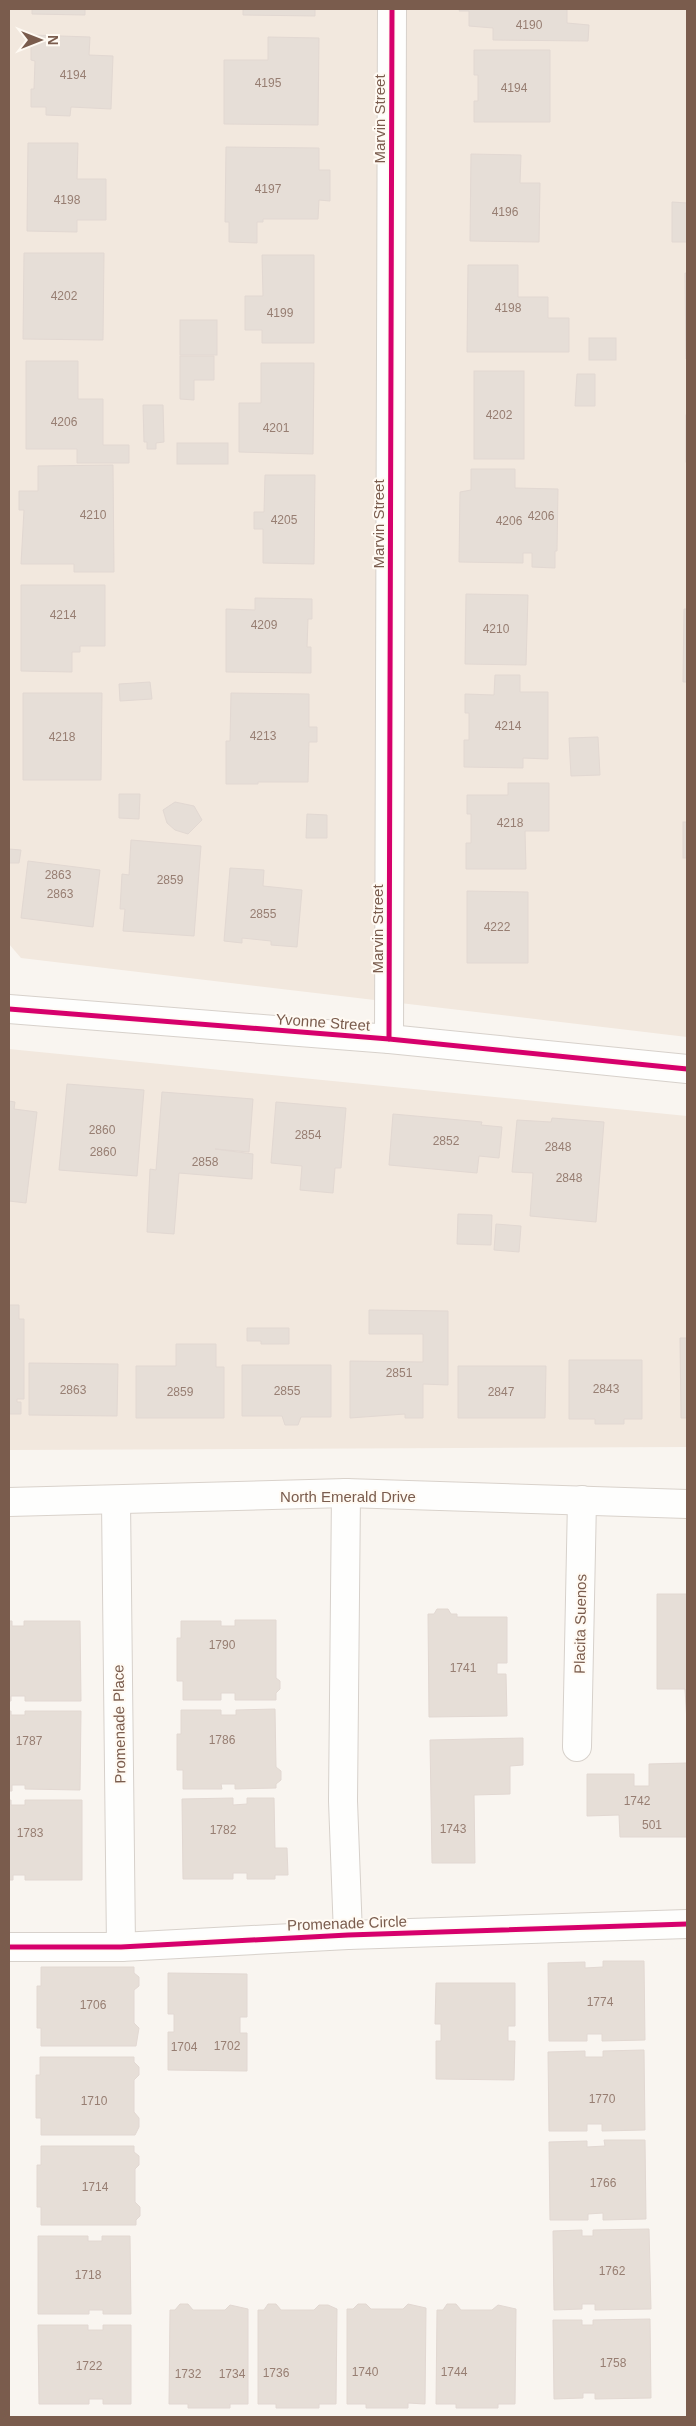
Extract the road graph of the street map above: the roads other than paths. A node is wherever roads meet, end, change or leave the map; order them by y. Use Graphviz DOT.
graph roads {
  1 [pos="392,9"];
  2 [pos="13,1010"];
  3 [pos="389,1039"];
  4 [pos="687,1068"];
  5 [pos="346,1493"];
  6 [pos="582,1500"];
  7 [pos="116,1501"];
  8 [pos="9,1502"];
  9 [pos="687,1504"];
  10 [pos="577,1747"];
  11 [pos="687,1924"];
  12 [pos="348,1934"];
  13 [pos="9,1946"];
  14 [pos="121,1946"];
  1 -- 3 [label="street, Marvin Street"];
  2 -- 3 [label="street, Yvonne Street"];
  3 -- 4 [label="street, Yvonne Street"];
  5 -- 6 [label="street, North Emerald Drive"];
  5 -- 7 [label="street, North Emerald Drive"];
  5 -- 12 [label="street, Promenade Circle"];
  6 -- 9 [label="street, North Emerald Drive"];
  6 -- 10 [label="street, Placita Suenos"];
  7 -- 8 [label="street, North Emerald Drive"];
  7 -- 14 [label="street, Promenade Place"];
  11 -- 12 [label="street, Promenade Circle"];
  12 -- 14 [label="street, Promenade Circle"];
  13 -- 14 [label="street, Promenade Circle"];
}
